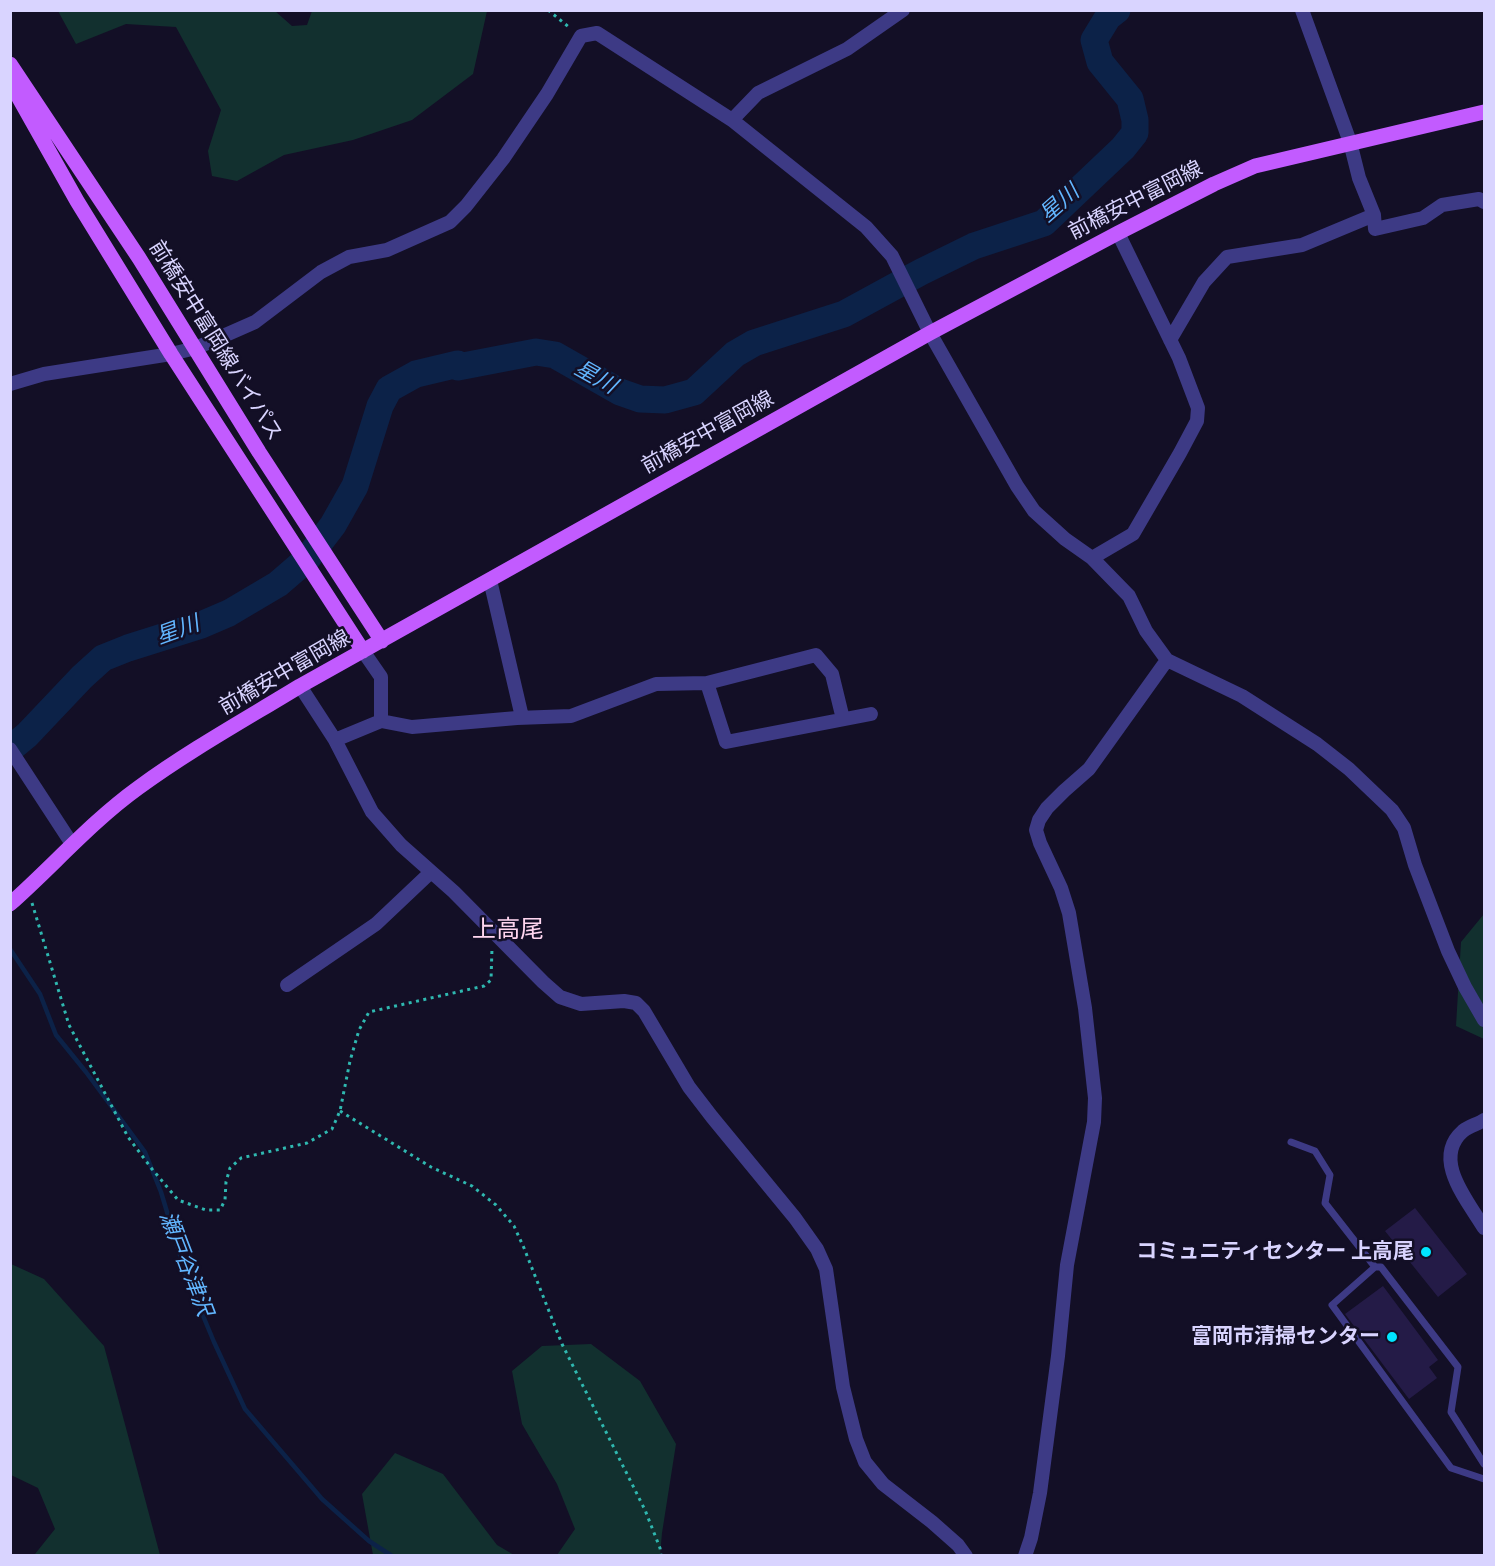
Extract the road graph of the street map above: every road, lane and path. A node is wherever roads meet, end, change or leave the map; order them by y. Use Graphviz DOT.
graph roads {
  1 [pos="548,10"];
  2 [pos="903,10"];
  3 [pos="1302,10"];
  4 [pos="581,36"];
  5 [pos="10,64"];
  6 [pos="10,82"];
  7 [pos="1485,112"];
  8 [pos="732,120"];
  9 [pos="1350,142"];
  10 [pos="1485,202"];
  11 [pos="1374,215"];
  12 [pos="1118,233"];
  13 [pos="930,333"];
  14 [pos="1170,340"];
  15 [pos="196,348"];
  16 [pos="171,354"];
  17 [pos="10,384"];
  18 [pos="1092,558"];
  19 [pos="490,580"];
  20 [pos="382,640"];
  21 [pos="363,651"];
  22 [pos="1167,660"];
  23 [pos="707,683"];
  24 [pos="300,686"];
  25 [pos="871,714"];
  26 [pos="522,717"];
  27 [pos="843,719"];
  28 [pos="381,722"];
  29 [pos="335,740"];
  30 [pos="10,748"];
  31 [pos="72,844"];
  32 [pos="431,872"];
  33 [pos="28,889"];
  34 [pos="10,904"];
  35 [pos="490,929"];
  36 [pos="286,985"];
  37 [pos="1485,1020"];
  38 [pos="340,1111"];
  39 [pos="1485,1120"];
  40 [pos="1291,1142"];
  41 [pos="1485,1228"];
  42 [pos="1375,1267"];
  43 [pos="1485,1464"];
  44 [pos="1485,1479"];
  45 [pos="661,1556"];
  46 [pos="966,1556"];
  47 [pos="1025,1556"];
  1 -- 4 [label="path"];
  2 -- 8 [label="street"];
  3 -- 9 [label="street"];
  4 -- 8 [label="street"];
  4 -- 15 [label="street"];
  5 -- 15 [label="main road, 前橋安中富岡線バイパス"];
  6 -- 16 [label="main road, 前橋安中富岡線バイパス"];
  7 -- 9 [label="main road, 前橋安中富岡線"];
  8 -- 13 [label="street"];
  9 -- 11 [label="street"];
  9 -- 12 [label="main road, 前橋安中富岡線"];
  10 -- 11 [label="street"];
  11 -- 14 [label="street"];
  12 -- 13 [label="main road, 前橋安中富岡線"];
  12 -- 14 [label="street"];
  13 -- 18 [label="street"];
  13 -- 19 [label="main road, 前橋安中富岡線"];
  14 -- 18 [label="street"];
  15 -- 16 [label="street"];
  15 -- 20 [label="main road, 前橋安中富岡線バイパス"];
  16 -- 17 [label="street"];
  16 -- 21 [label="main road, 前橋安中富岡線バイパス"];
  18 -- 22 [label="street"];
  19 -- 20 [label="main road, 前橋安中富岡線"];
  19 -- 26 [label="street"];
  20 -- 21 [label="main road, 前橋安中富岡線"];
  21 -- 24 [label="main road, 前橋安中富岡線"];
  21 -- 28 [label="street"];
  22 -- 37 [label="street"];
  22 -- 47 [label="street"];
  23 -- 26 [label="street"];
  23 -- 27 [label="street"];
  23 -- 27 [label="street"];
  24 -- 29 [label="street"];
  24 -- 31 [label="main road, 前橋安中富岡線"];
  25 -- 27 [label="street"];
  26 -- 28 [label="street"];
  28 -- 29 [label="street"];
  29 -- 32 [label="street"];
  30 -- 31 [label="street"];
  31 -- 33 [label="main road, 前橋安中富岡線"];
  32 -- 35 [label="street"];
  32 -- 36 [label="street"];
  33 -- 34 [label="main road, 前橋安中富岡線"];
  33 -- 38 [label="path"];
  35 -- 38 [label="path"];
  35 -- 46 [label="street"];
  38 -- 45 [label="path"];
  39 -- 41 [label="street"];
  40 -- 42 [label="lane"];
  42 -- 43 [label="lane"];
  42 -- 44 [label="lane"];
}
